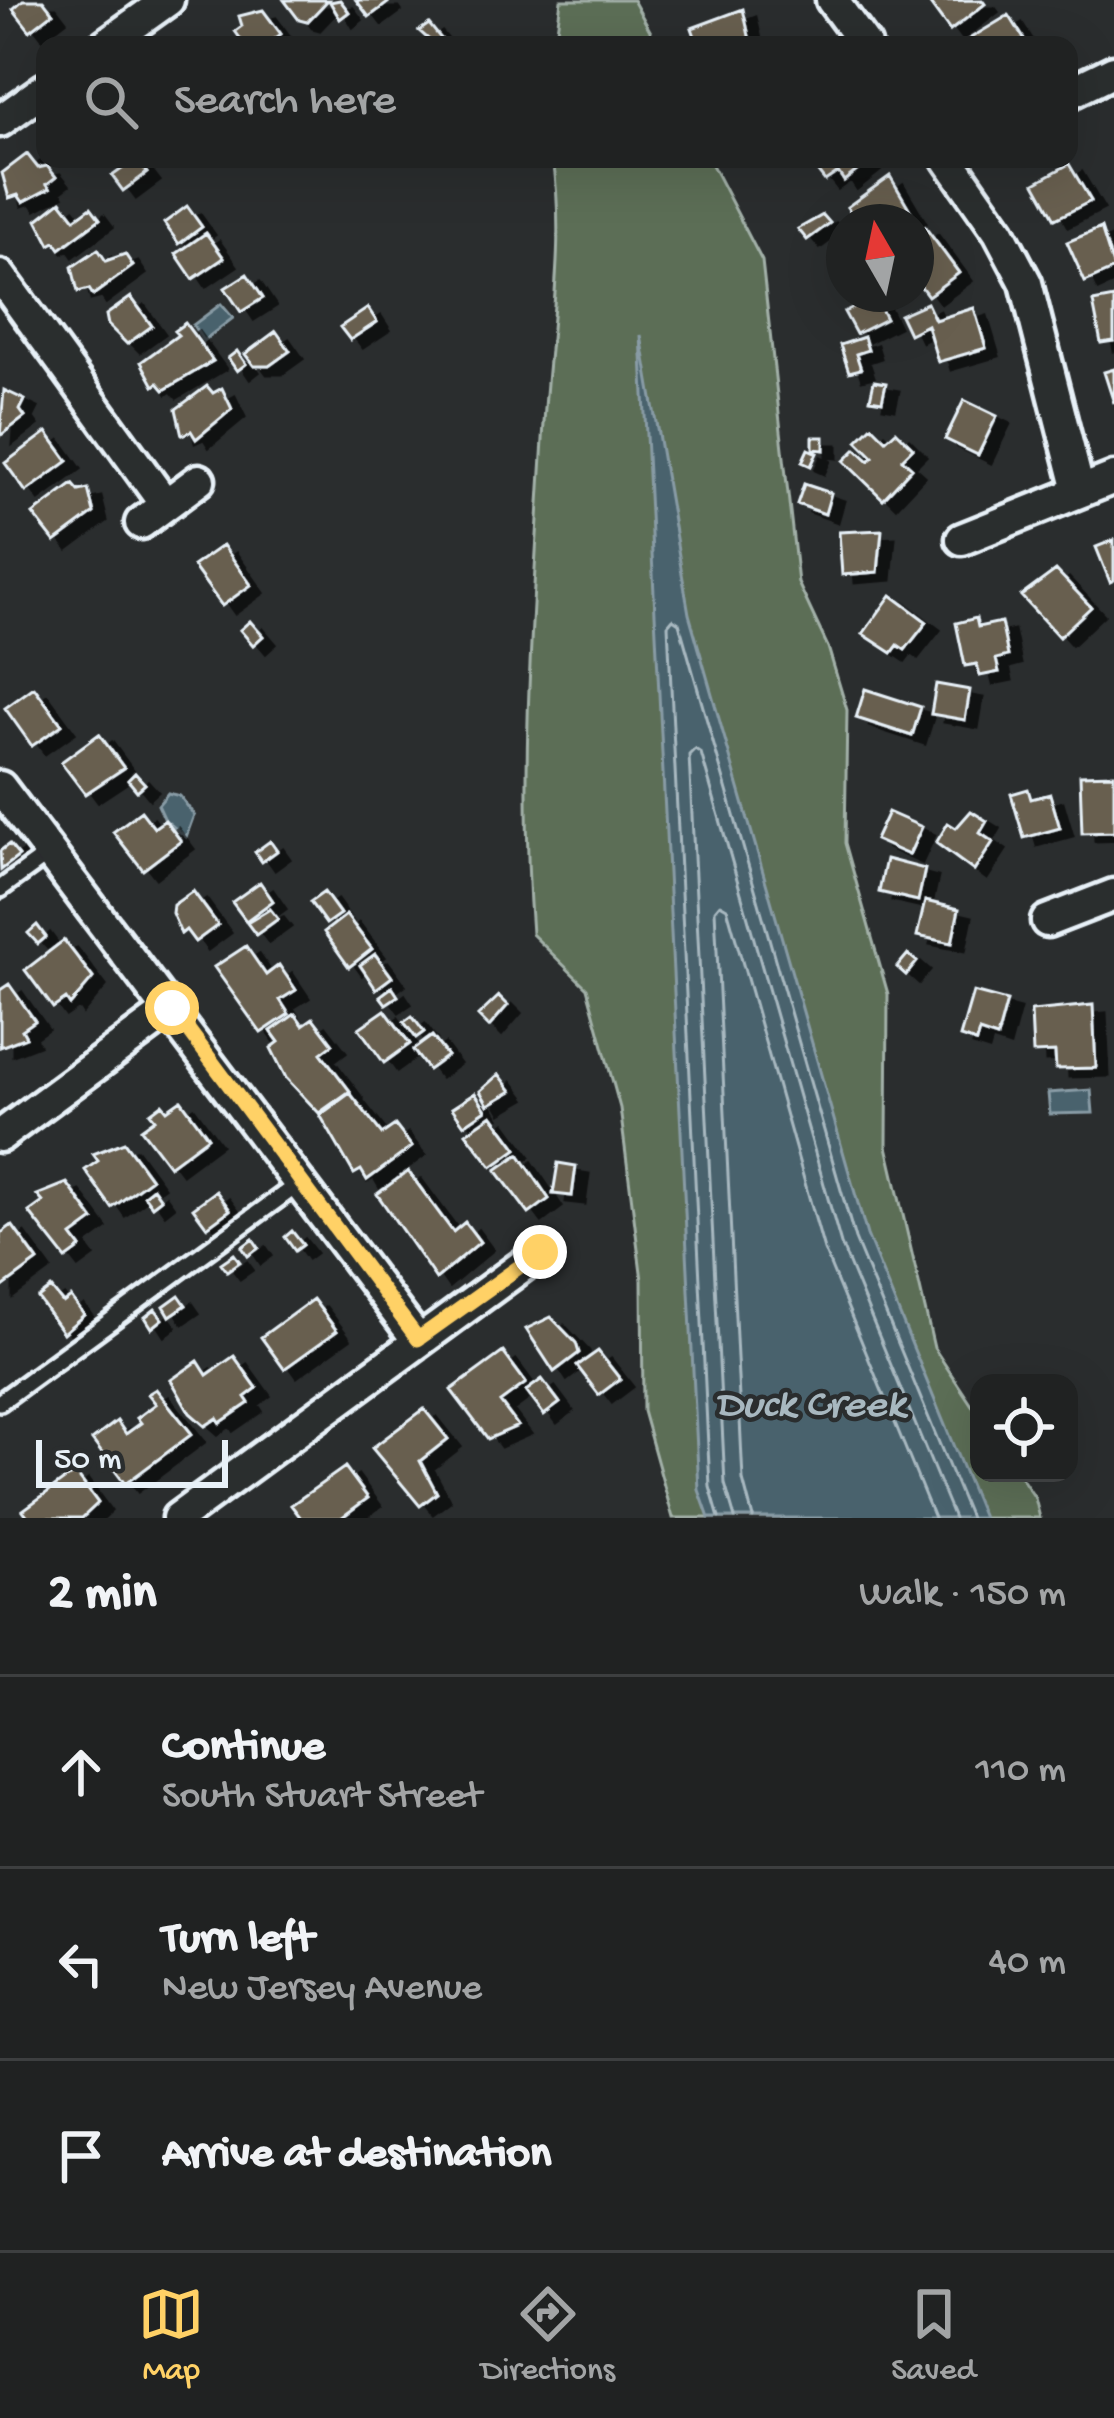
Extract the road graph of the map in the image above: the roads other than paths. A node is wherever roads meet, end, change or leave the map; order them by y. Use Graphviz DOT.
graph roads {
  1 [pos="168,0"];
  2 [pos="832,0"];
  3 [pos="118,36"];
  4 [pos="858,36"];
  5 [pos="1114,71"];
  6 [pos="1078,89"];
  7 [pos="36,95"];
  8 [pos="0,121"];
  9 [pos="959,168"];
  10 [pos="0,276"];
  11 [pos="1114,478"];
  12 [pos="199,480"];
  13 [pos="1079,491"];
  14 [pos="962,539"];
  15 [pos="0,787"];
  16 [pos="51,852"];
  17 [pos="0,889"];
  18 [pos="1114,895"];
  19 [pos="1047,921"];
  20 [pos="172,1008"];
  21 [pos="0,1136"];
  22 [pos="302,1182"];
  23 [pos="540,1252"];
  24 [pos="418,1339"];
  25 [pos="0,1402"];
  26 [pos="178,1518"];
  1 -- 3 [label="street"];
  2 -- 4 [label="street"];
  5 -- 6 [label="street"];
  7 -- 8 [label="street"];
  9 -- 13 [label="street"];
  10 -- 12 [label="street"];
  11 -- 13 [label="street"];
  13 -- 14 [label="street"];
  15 -- 16 [label="street"];
  16 -- 17 [label="lane"];
  16 -- 20 [label="street"];
  18 -- 19 [label="street"];
  20 -- 21 [label="street"];
  20 -- 22 [label="street"];
  22 -- 24 [label="street"];
  22 -- 25 [label="lane"];
  23 -- 24 [label="street"];
  24 -- 26 [label="street"];
}
